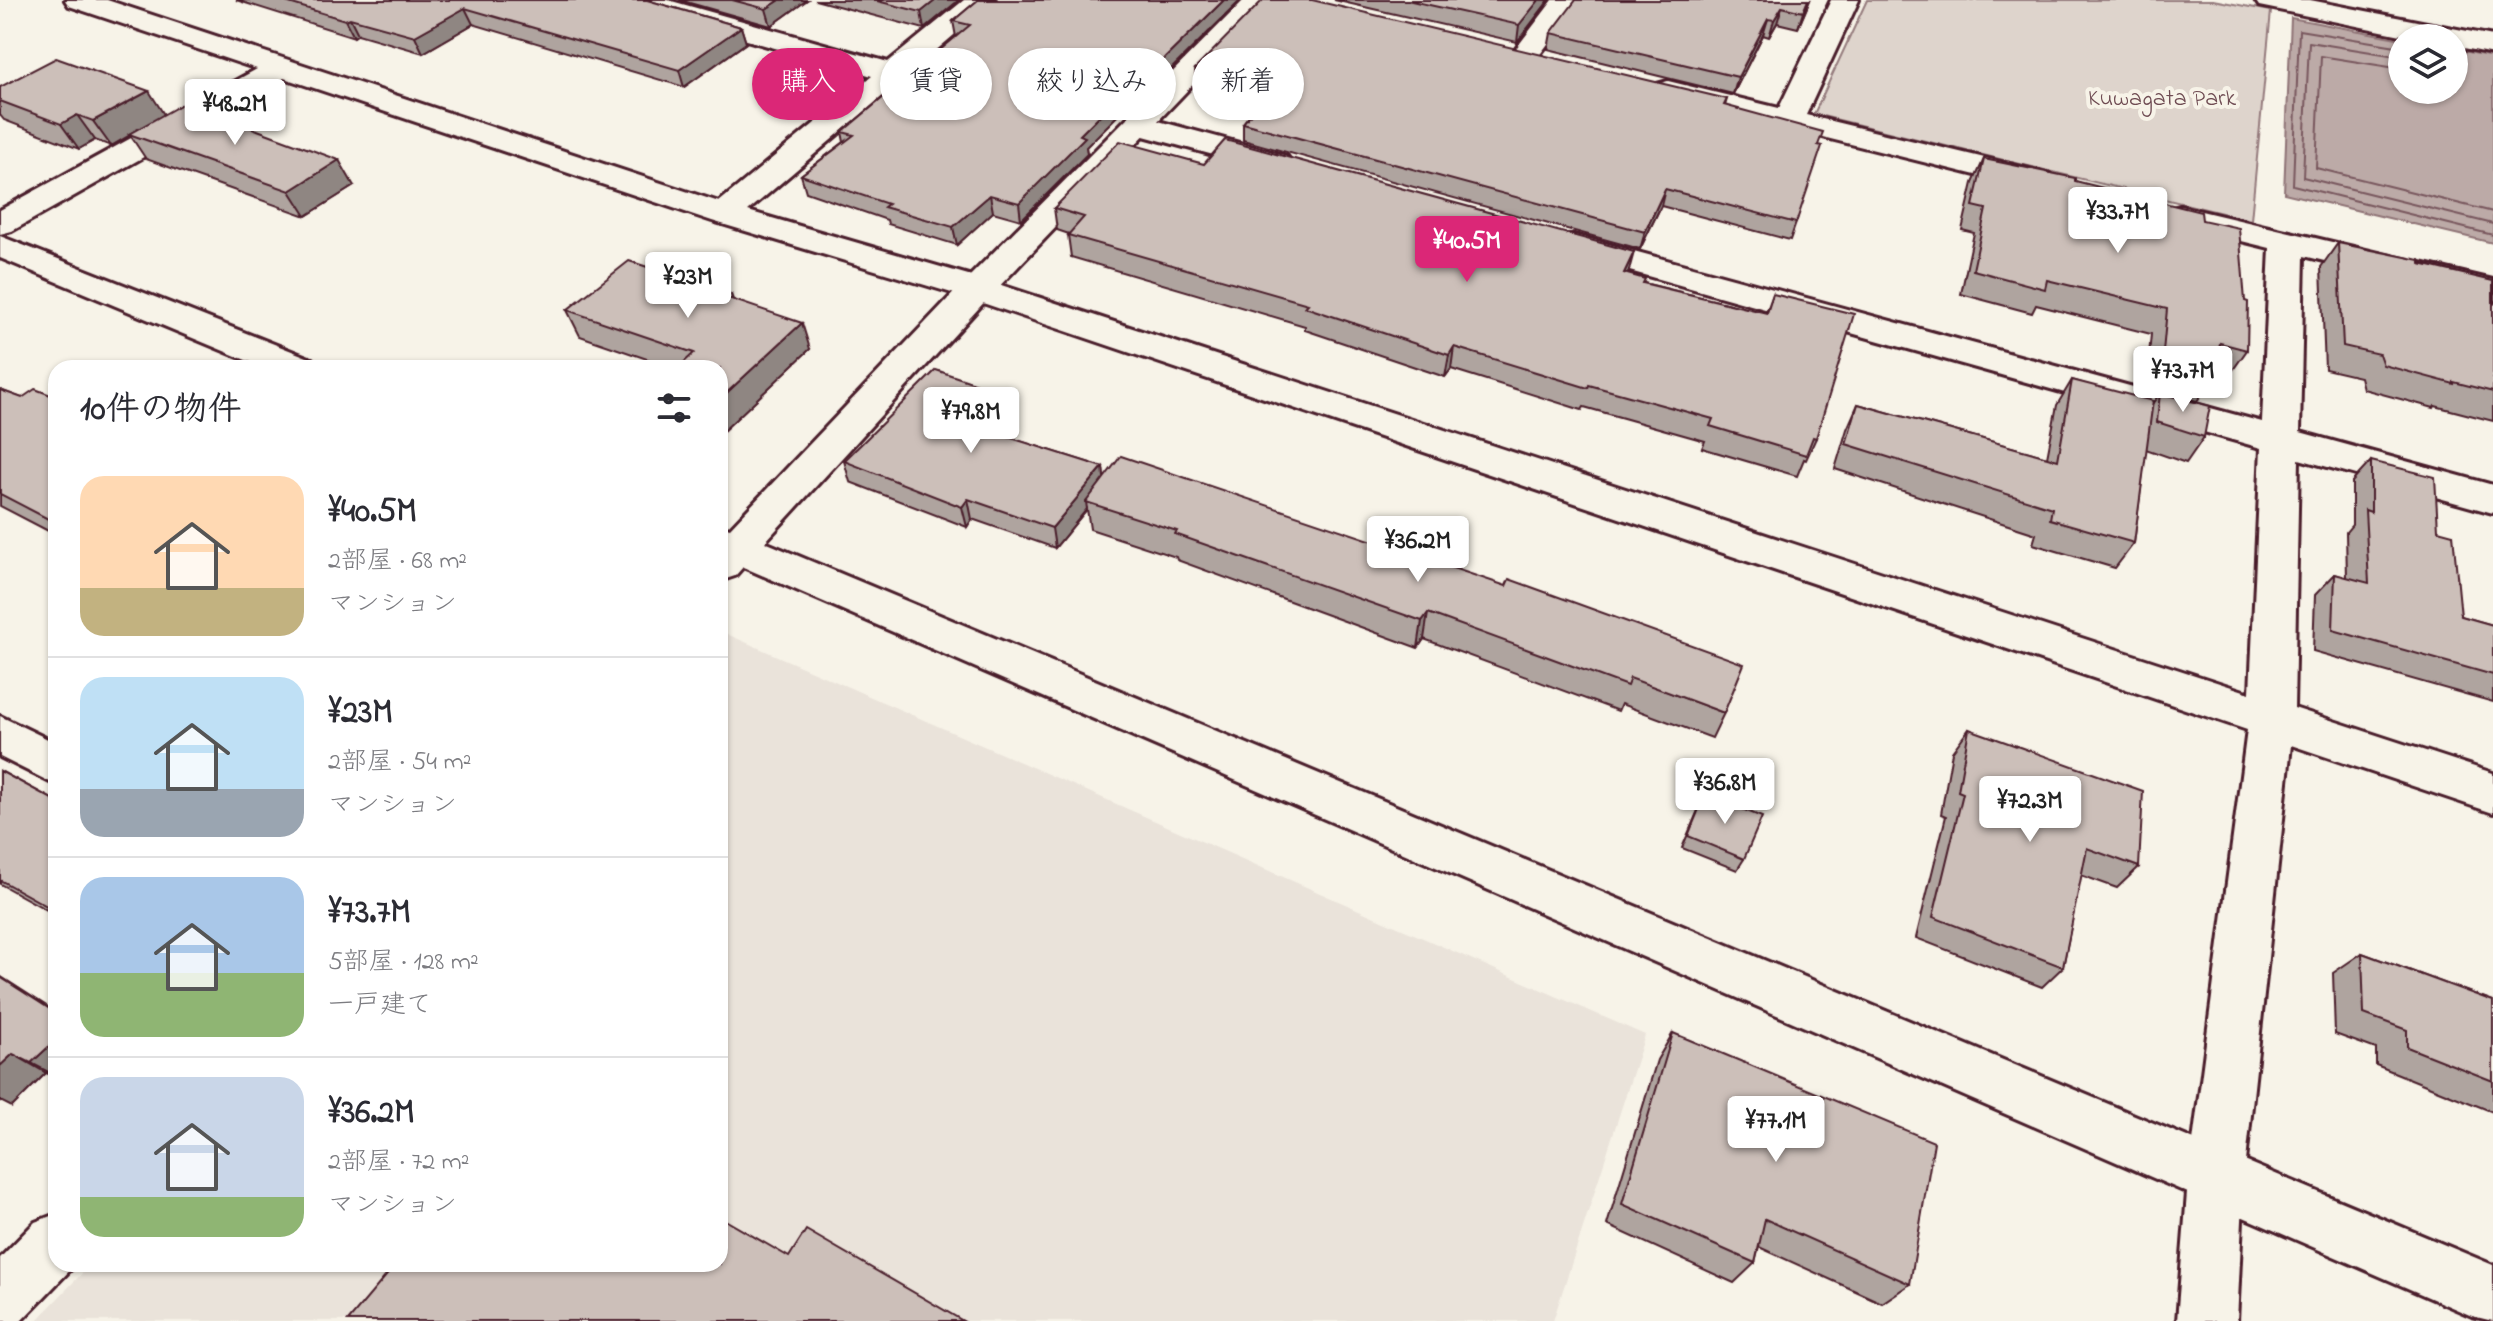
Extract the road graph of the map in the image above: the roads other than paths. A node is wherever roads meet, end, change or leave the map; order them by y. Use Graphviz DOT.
graph roads {
  1 [pos="79,0"];
  2 [pos="638,0"];
  3 [pos="981,0"];
  4 [pos="1260,0"];
  5 [pos="1567,0"];
  6 [pos="1845,0"];
  7 [pos="2269,0"];
  8 [pos="2493,45"];
  9 [pos="924,48"];
  10 [pos="1556,62"];
  11 [pos="281,67"];
  12 [pos="880,69"];
  13 [pos="1634,82"];
  14 [pos="880,85"];
  15 [pos="1788,120"];
  16 [pos="1140,125"];
  17 [pos="1309,172"];
  18 [pos="2075,190"];
  19 [pos="2151,209"];
  20 [pos="724,214"];
  21 [pos="0,224"];
  22 [pos="1541,236"];
  23 [pos="2287,242"];
  24 [pos="0,246"];
  25 [pos="977,289"];
  26 [pos="2493,291"];
  27 [pos="279,360"];
  28 [pos="2280,441"];
  29 [pos="2493,499"];
  30 [pos="728,549"];
  31 [pos="728,552"];
  32 [pos="2271,721"];
  33 [pos="2493,793"];
  34 [pos="2216,1180"];
  35 [pos="48,1251"];
  36 [pos="2493,1295"];
  37 [pos="0,1300"];
  38 [pos="2207,1321"];
  1 -- 11 [label="street"];
  2 -- 12 [label="street"];
  3 -- 9 [label="street"];
  4 -- 16 [label="street"];
  5 -- 10 [label="street"];
  6 -- 15 [label="street"];
  7 -- 8 [label="street"];
  11 -- 20 [label="street"];
  11 -- 21 [label="street"];
  13 -- 15 [label="street"];
  14 -- 20 [label="street"];
  15 -- 18 [label="street"];
  16 -- 17 [label="street"];
  16 -- 25 [label="street"];
  19 -- 23 [label="street"];
  20 -- 25 [label="street"];
  22 -- 28 [label="street"];
  23 -- 26 [label="street"];
  23 -- 28 [label="street"];
  24 -- 27 [label="street"];
  25 -- 30 [label="street"];
  25 -- 32 [label="street"];
  28 -- 29 [label="street"];
  28 -- 32 [label="street"];
  31 -- 34 [label="street"];
  32 -- 33 [label="street"];
  32 -- 34 [label="street"];
  34 -- 36 [label="street"];
  34 -- 38 [label="street"];
  35 -- 37 [label="street"];
}
